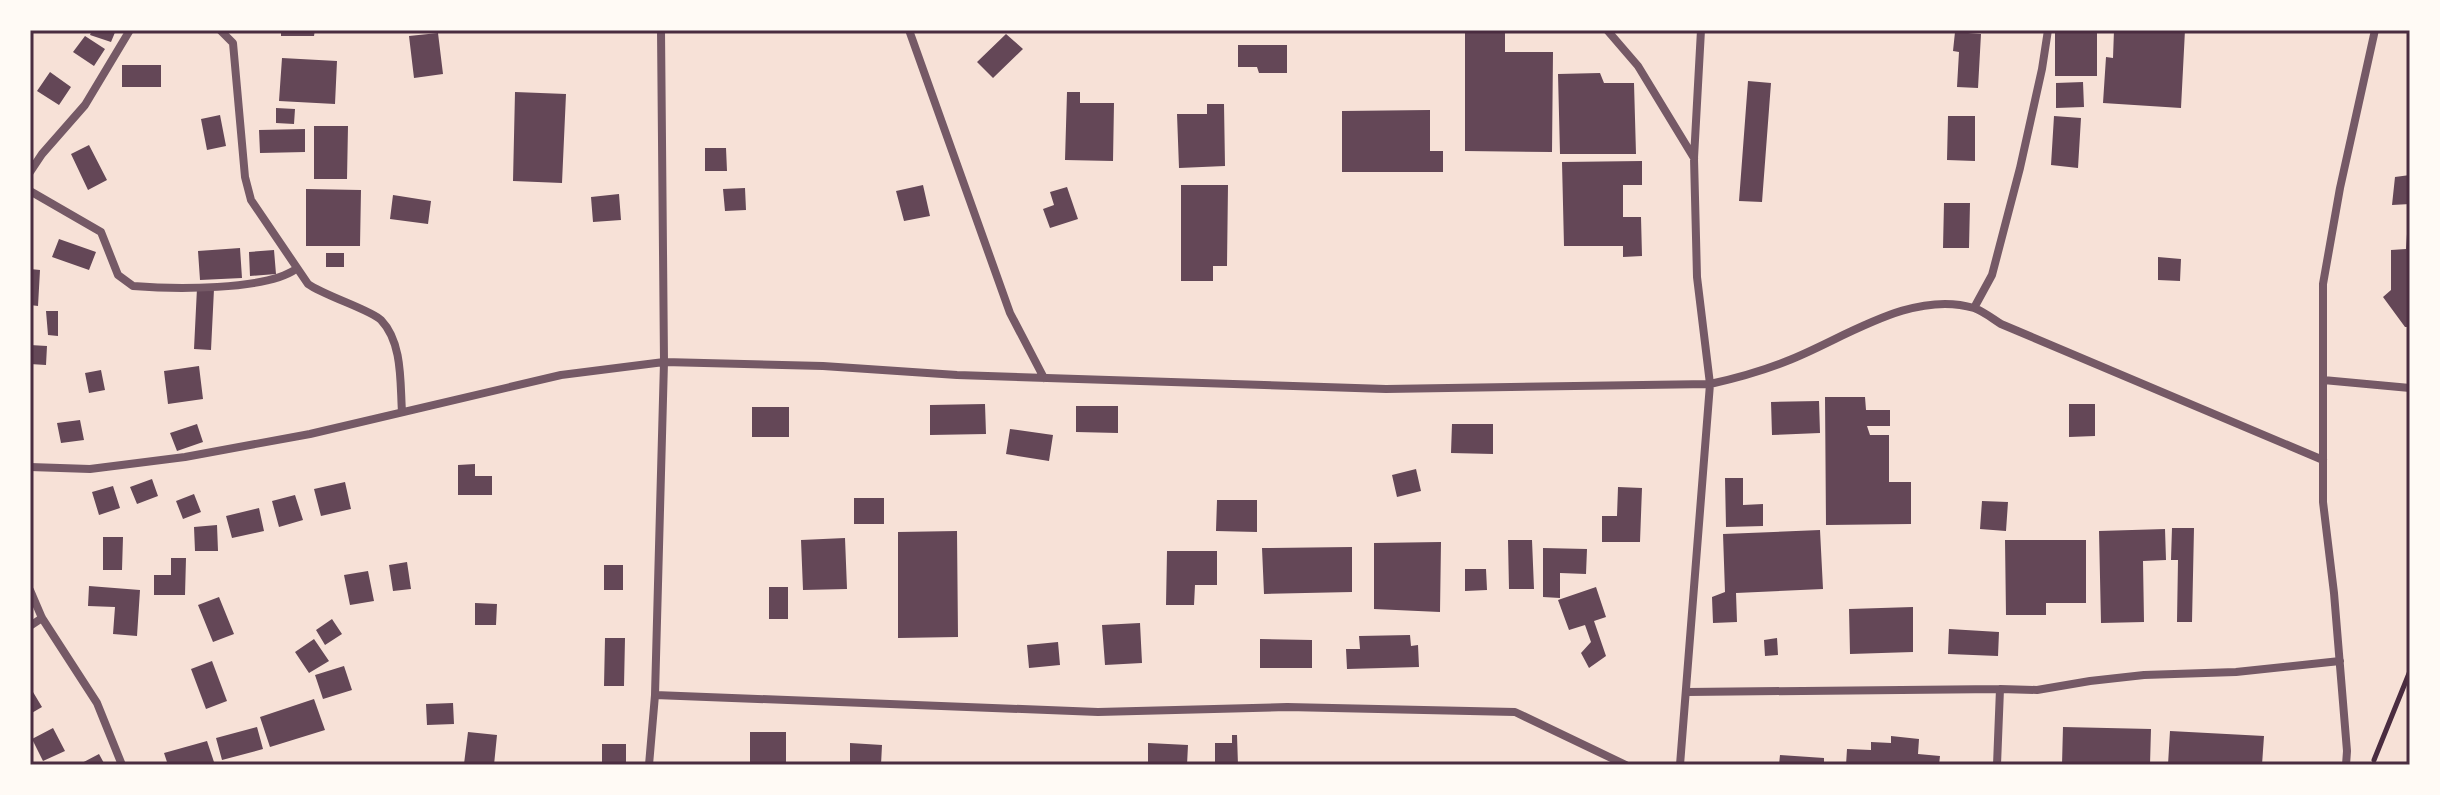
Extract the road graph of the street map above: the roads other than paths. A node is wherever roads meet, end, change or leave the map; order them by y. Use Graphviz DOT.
graph roads {
  1 [pos="130,30"];
  2 [pos="220,30"];
  3 [pos="661,30"];
  4 [pos="909,30"];
  5 [pos="1607,30"];
  6 [pos="1701,30"];
  7 [pos="2048,30"];
  8 [pos="2375,30"];
  9 [pos="1694,158"];
  10 [pos="30,172"];
  11 [pos="30,191"];
  12 [pos="296,269"];
  13 [pos="1974,308"];
  14 [pos="664,362"];
  15 [pos="1044,378"];
  16 [pos="2323,380"];
  17 [pos="1710,384"];
  18 [pos="2410,388"];
  19 [pos="402,412"];
  20 [pos="2323,460"];
  21 [pos="30,467"];
  22 [pos="30,590"];
  23 [pos="42,618"];
  24 [pos="30,626"];
  25 [pos="2340,661"];
  26 [pos="2000,689"];
  27 [pos="1687,692"];
  28 [pos="655,695"];
  29 [pos="122,765"];
  30 [pos="649,765"];
  31 [pos="1626,765"];
  32 [pos="1680,765"];
  33 [pos="1997,765"];
  34 [pos="2346,765"];
  1 -- 10 [label="street"];
  2 -- 12 [label="street"];
  3 -- 14 [label="street"];
  4 -- 15 [label="street"];
  5 -- 9 [label="street"];
  6 -- 9 [label="street"];
  7 -- 13 [label="street"];
  8 -- 16 [label="street"];
  9 -- 17 [label="street"];
  11 -- 12 [label="street"];
  12 -- 19 [label="street"];
  13 -- 17 [label="street"];
  13 -- 20 [label="street"];
  14 -- 15 [label="street"];
  14 -- 19 [label="street"];
  14 -- 28 [label="street"];
  15 -- 17 [label="street"];
  16 -- 18 [label="street"];
  16 -- 20 [label="street"];
  17 -- 27 [label="street"];
  19 -- 21 [label="street"];
  20 -- 25 [label="street"];
  22 -- 23 [label="street"];
  23 -- 24 [label="street"];
  23 -- 29 [label="street"];
  25 -- 26 [label="street"];
  25 -- 34 [label="street"];
  26 -- 27 [label="street"];
  26 -- 33 [label="street"];
  27 -- 32 [label="street"];
  28 -- 30 [label="street"];
  28 -- 31 [label="street"];
}
